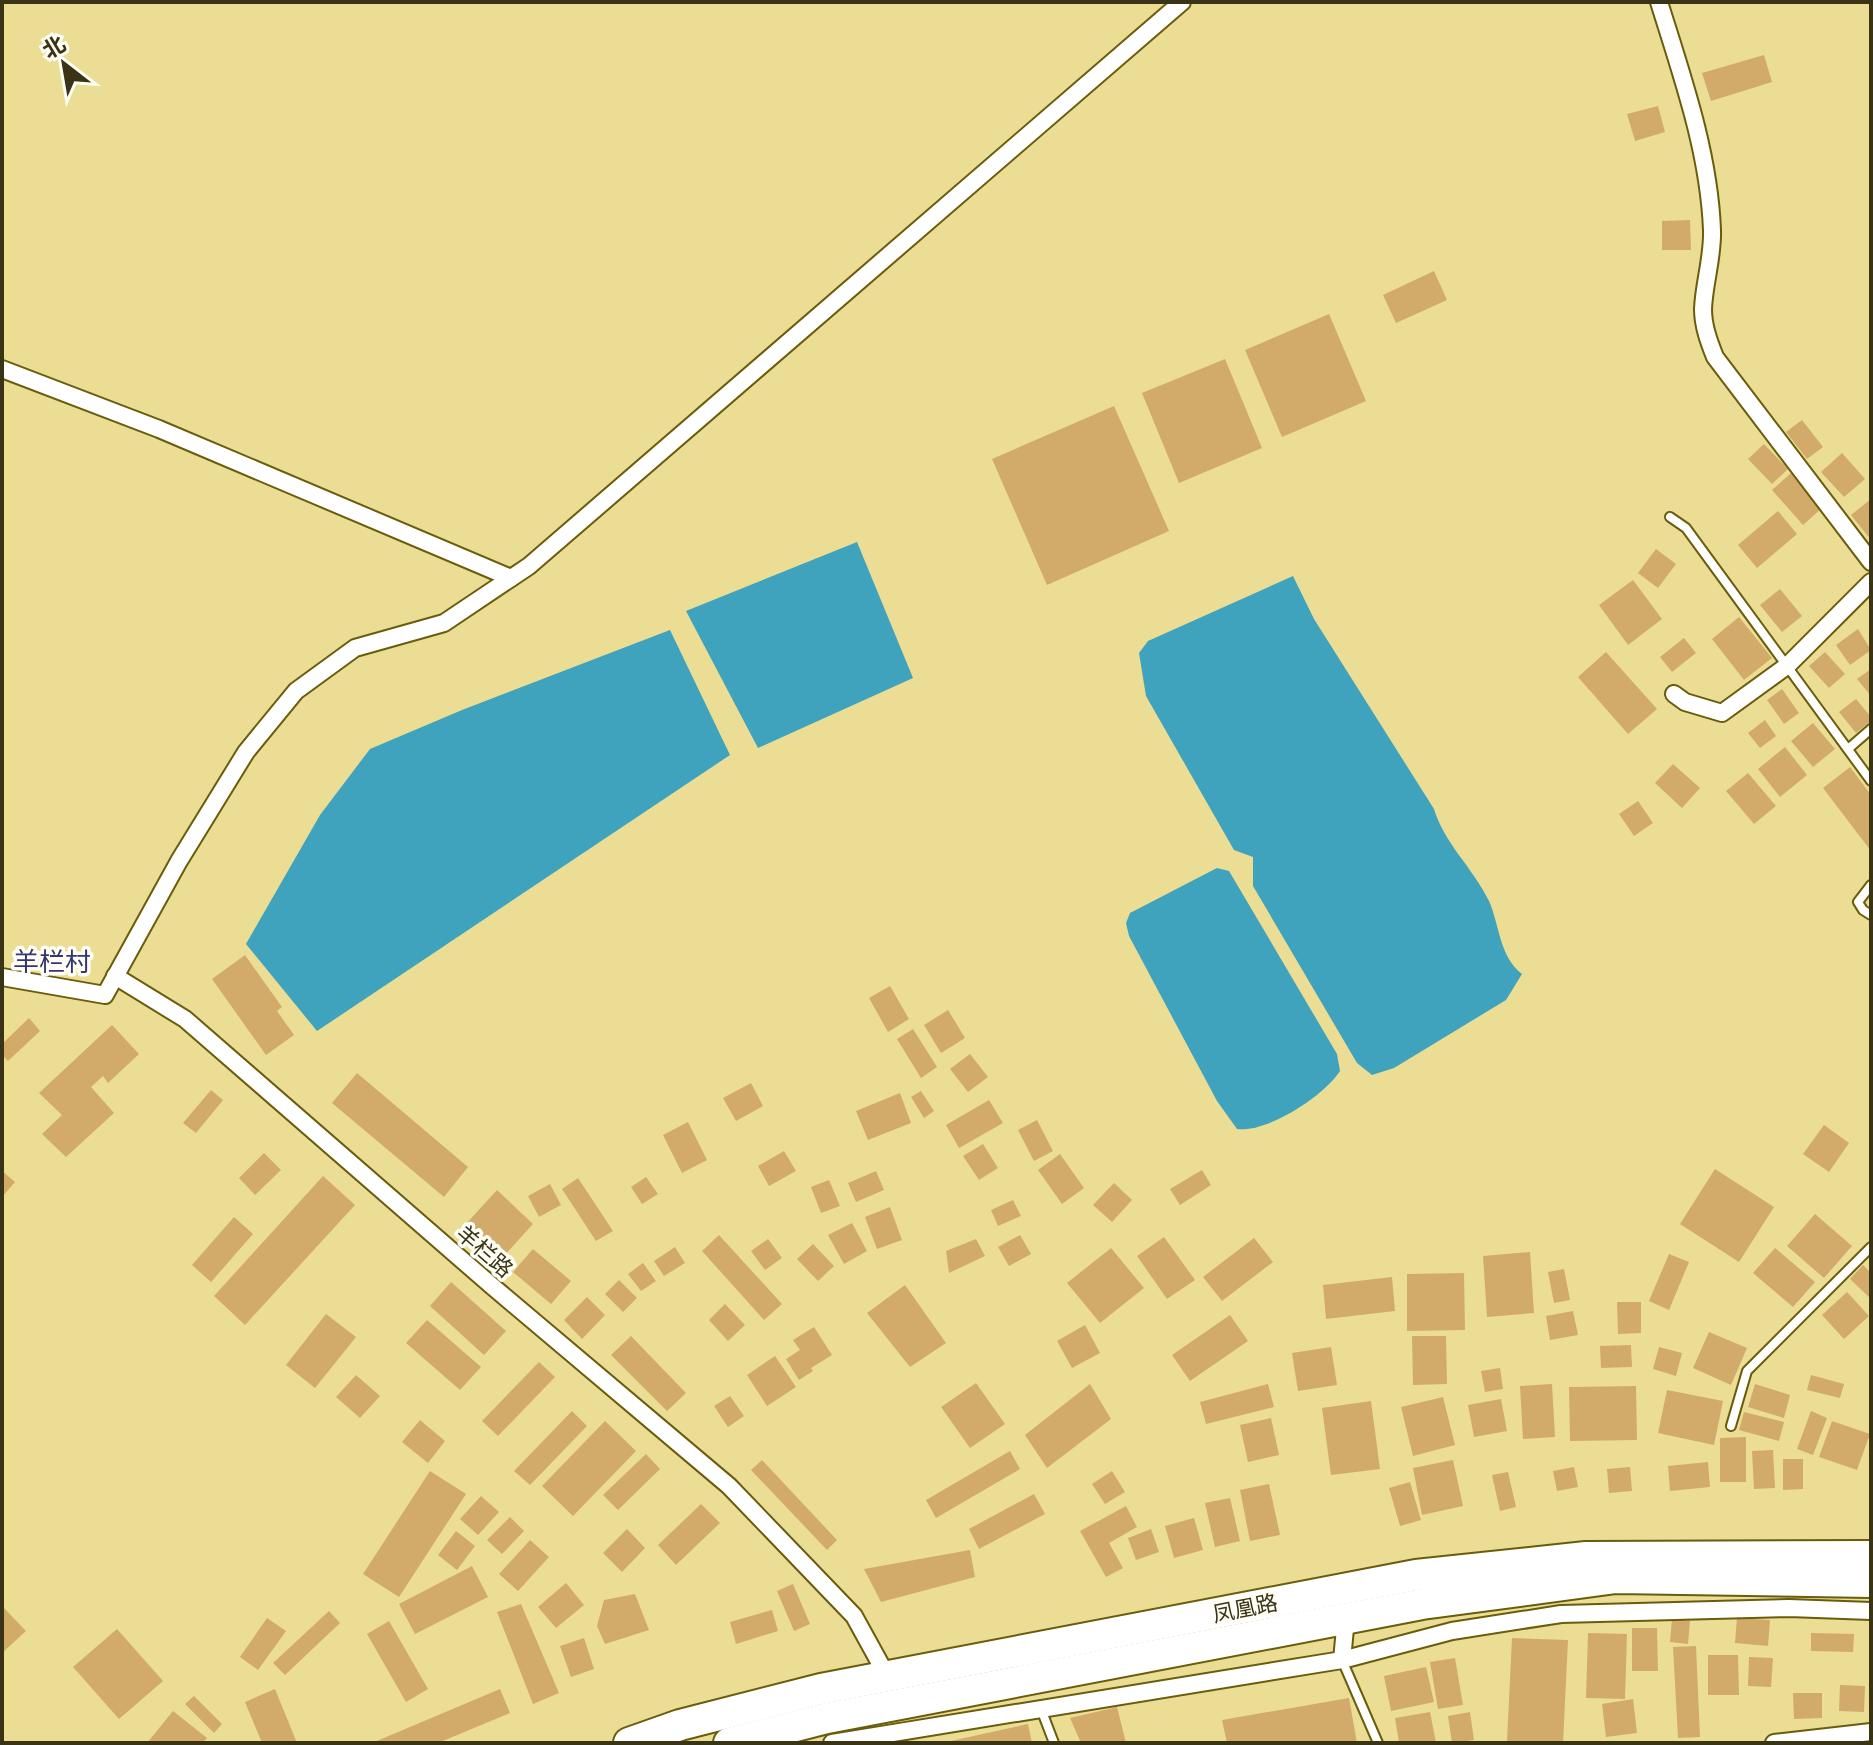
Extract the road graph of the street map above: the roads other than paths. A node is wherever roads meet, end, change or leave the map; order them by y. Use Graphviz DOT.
graph roads {
  1 [pos="1182,2"];
  2 [pos="1659,2"];
  3 [pos="2,369"];
  4 [pos="1670,517"];
  5 [pos="1871,562"];
  6 [pos="511,578"];
  7 [pos="1871,582"];
  8 [pos="1788,665"];
  9 [pos="1674,694"];
  10 [pos="1871,729"];
  11 [pos="1848,749"];
  12 [pos="1871,781"];
  13 [pos="1871,885"];
  14 [pos="1871,915"];
  15 [pos="115,976"];
  16 [pos="2,977"];
  17 [pos="1871,1247"];
  18 [pos="1731,1426"];
  19 [pos="1871,1556"];
  20 [pos="1871,1582"];
  21 [pos="1871,1611"];
  22 [pos="1346,1618"];
  23 [pos="1342,1660"];
  24 [pos="887,1676"];
  25 [pos="1041,1709"];
  26 [pos="1871,1732"];
  27 [pos="834,1736"];
  28 [pos="629,1743"];
  29 [pos="729,1743"];
  30 [pos="1054,1743"];
  31 [pos="1378,1743"];
  32 [pos="1774,1743"];
  1 -- 6 [label="street"];
  2 -- 5 [label="street"];
  3 -- 6 [label="street"];
  4 -- 8 [label="lane"];
  6 -- 15 [label="street"];
  7 -- 8 [label="street"];
  8 -- 9 [label="street"];
  8 -- 11 [label="lane"];
  10 -- 11 [label="lane"];
  11 -- 12 [label="lane"];
  13 -- 14 [label="lane"];
  15 -- 16 [label="street"];
  15 -- 24 [label="street, 羊栏路"];
  17 -- 18 [label="lane"];
  19 -- 24 [label="highway, 凤凰路"];
  20 -- 22 [label="highway, 凤凰路"];
  21 -- 23 [label="street"];
  22 -- 23 [label="street"];
  22 -- 27 [label="highway, 凤凰路"];
  23 -- 25 [label="street"];
  23 -- 31 [label="lane"];
  24 -- 28 [label="highway, 凤凰路"];
  25 -- 27 [label="street"];
  25 -- 30 [label="lane"];
  26 -- 32 [label="street"];
  27 -- 29 [label="highway, 凤凰路"];
}
